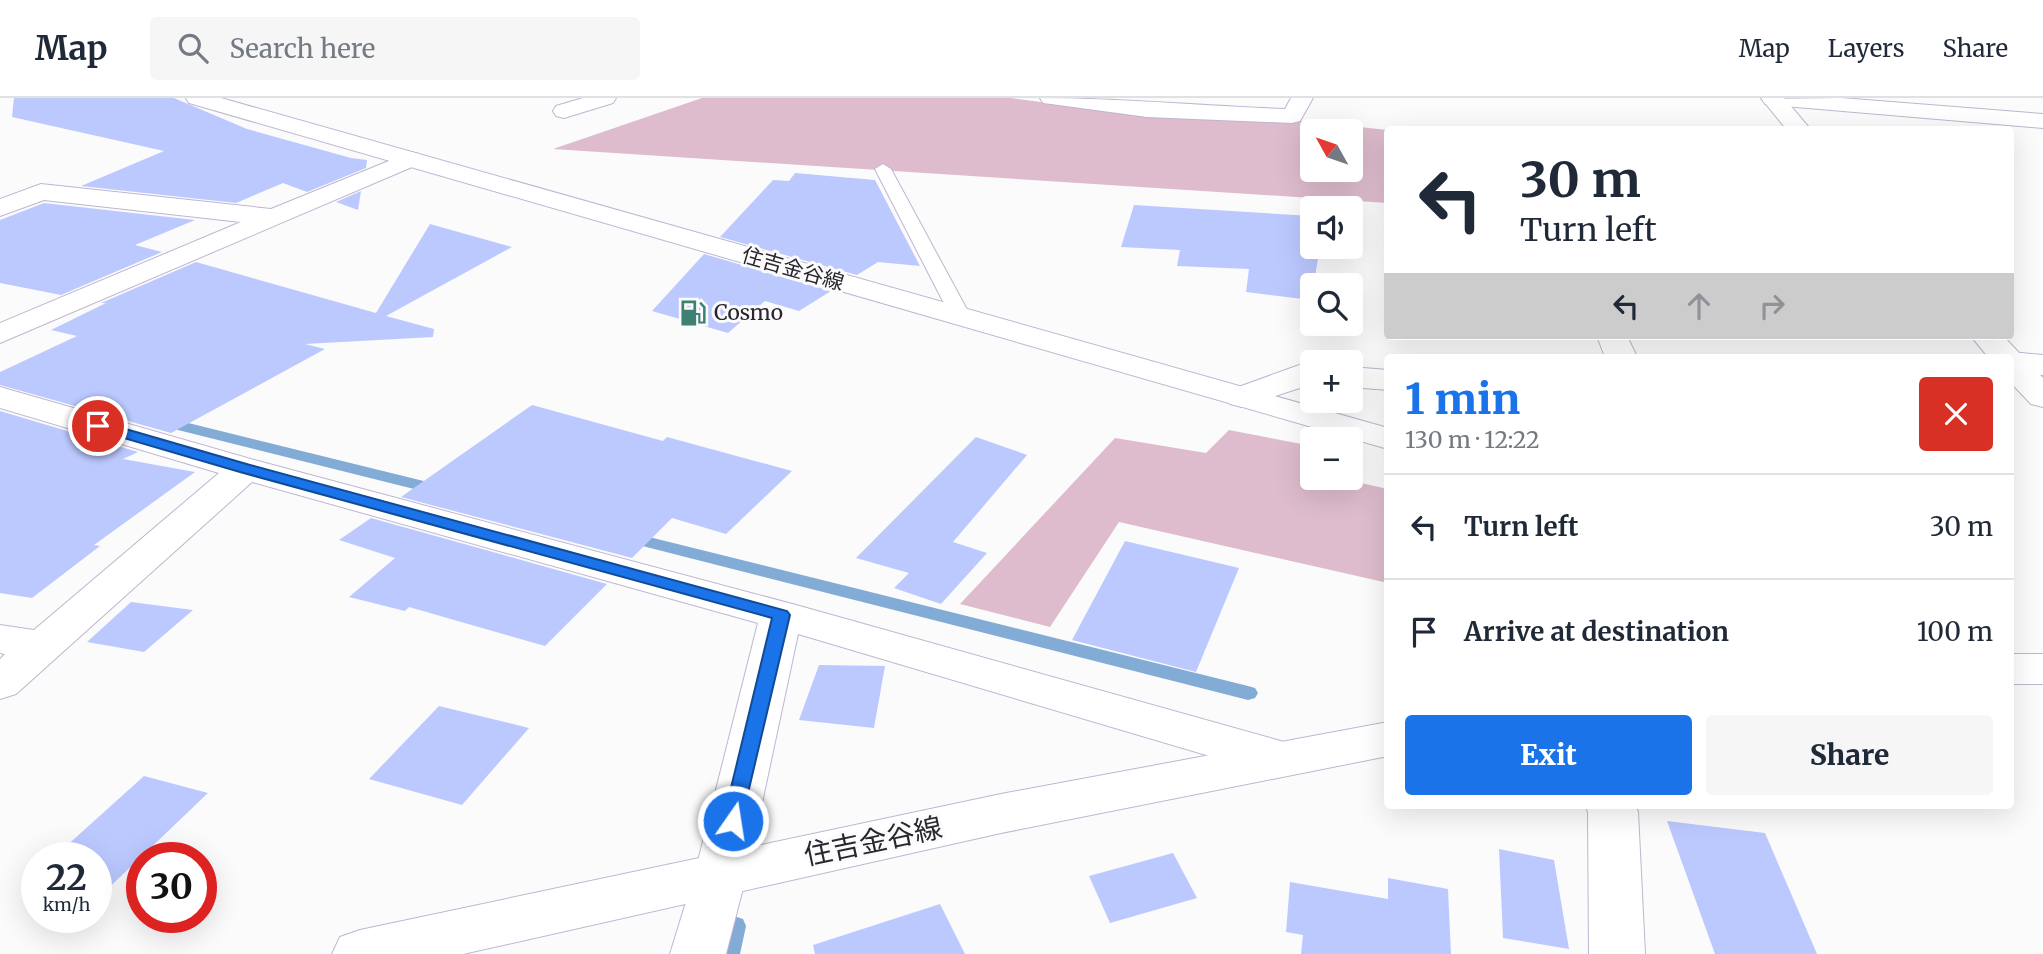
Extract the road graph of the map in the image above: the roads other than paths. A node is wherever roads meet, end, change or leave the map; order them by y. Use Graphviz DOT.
graph roads {
  1 [pos="197,98"];
  2 [pos="604,98"];
  3 [pos="1051,98"];
  4 [pos="1302,98"];
  5 [pos="1772,99"];
  6 [pos="564,111"];
  7 [pos="2043,121"];
  8 [pos="1796,126"];
  9 [pos="411,159"];
  10 [pos="883,169"];
  11 [pos="0,208"];
  12 [pos="273,218"];
  13 [pos="961,317"];
  14 [pos="0,334"];
  15 [pos="1990,340"];
  16 [pos="2002,354"];
  17 [pos="2014,363"];
  18 [pos="2043,365"];
  19 [pos="2014,366"];
  20 [pos="1300,375"];
  21 [pos="1363,378"];
  22 [pos="1384,380"];
  23 [pos="0,397"];
  24 [pos="1242,397"];
  25 [pos="2043,397"];
  26 [pos="1384,438"];
  27 [pos="245,469"];
  28 [pos="781,615"];
  29 [pos="0,639"];
  30 [pos="43,646"];
  31 [pos="2014,669"];
  32 [pos="2043,669"];
  33 [pos="0,683"];
  34 [pos="1384,740"];
  35 [pos="1278,758"];
  36 [pos="1612,809"];
  37 [pos="721,873"];
  38 [pos="360,954"];
  39 [pos="698,954"];
  40 [pos="1617,954"];
  1 -- 9 [label="street, 住吉金谷線"];
  2 -- 6 [label="street"];
  3 -- 4 [label="street"];
  5 -- 7 [label="street"];
  5 -- 8 [label="street"];
  9 -- 12 [label="street"];
  9 -- 13 [label="street, 住吉金谷線"];
  10 -- 13 [label="lane"];
  11 -- 12 [label="street"];
  12 -- 14 [label="street"];
  13 -- 24 [label="street, 住吉金谷線"];
  15 -- 16 [label="street"];
  17 -- 18 [label="street"];
  19 -- 25 [label="street"];
  20 -- 24 [label="street"];
  21 -- 22 [label="street"];
  23 -- 27 [label="street"];
  24 -- 26 [label="street, 住吉金谷線"];
  27 -- 28 [label="street"];
  27 -- 30 [label="street"];
  28 -- 35 [label="street"];
  28 -- 37 [label="street"];
  29 -- 30 [label="street"];
  30 -- 33 [label="street"];
  31 -- 32 [label="street"];
  34 -- 35 [label="street, 住吉金谷線"];
  35 -- 37 [label="street, 住吉金谷線"];
  36 -- 40 [label="street"];
  37 -- 38 [label="street, 住吉金谷線"];
  37 -- 39 [label="street"];
}
